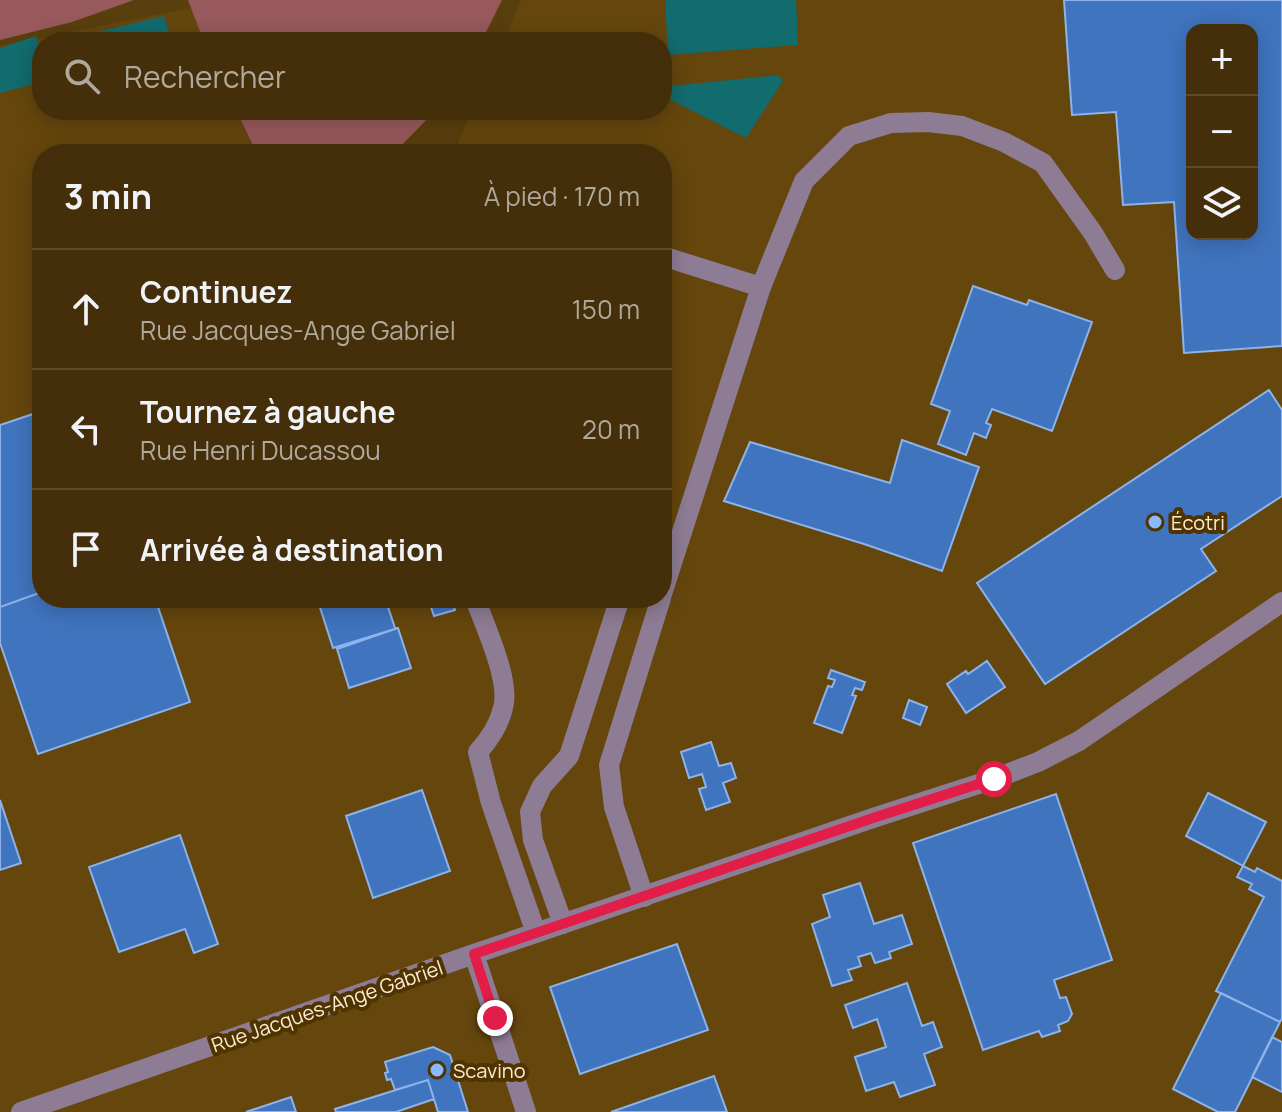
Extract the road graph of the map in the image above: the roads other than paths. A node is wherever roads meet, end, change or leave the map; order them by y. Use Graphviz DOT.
graph roads {
  1 [pos="672,259"];
  2 [pos="1115,270"];
  3 [pos="761,287"];
  4 [pos="672,562"];
  5 [pos="1282,602"];
  6 [pos="479,608"];
  7 [pos="617,608"];
  8 [pos="657,608"];
  9 [pos="644,897"];
  10 [pos="563,924"];
  11 [pos="536,933"];
  12 [pos="474,954"];
  13 [pos="21,1112"];
  14 [pos="526,1112"];
  1 -- 3 [label="street"];
  2 -- 3 [label="street"];
  3 -- 4 [label="street"];
  5 -- 9 [label="street, Rue Jacques-Ange Gabriel"];
  6 -- 11 [label="street"];
  7 -- 10 [label="street"];
  8 -- 9 [label="street"];
  9 -- 10 [label="street, Rue Jacques-Ange Gabriel"];
  10 -- 11 [label="street, Rue Jacques-Ange Gabriel"];
  11 -- 12 [label="street, Rue Jacques-Ange Gabriel"];
  12 -- 13 [label="street, Rue Jacques-Ange Gabriel"];
  12 -- 14 [label="street"];
}
